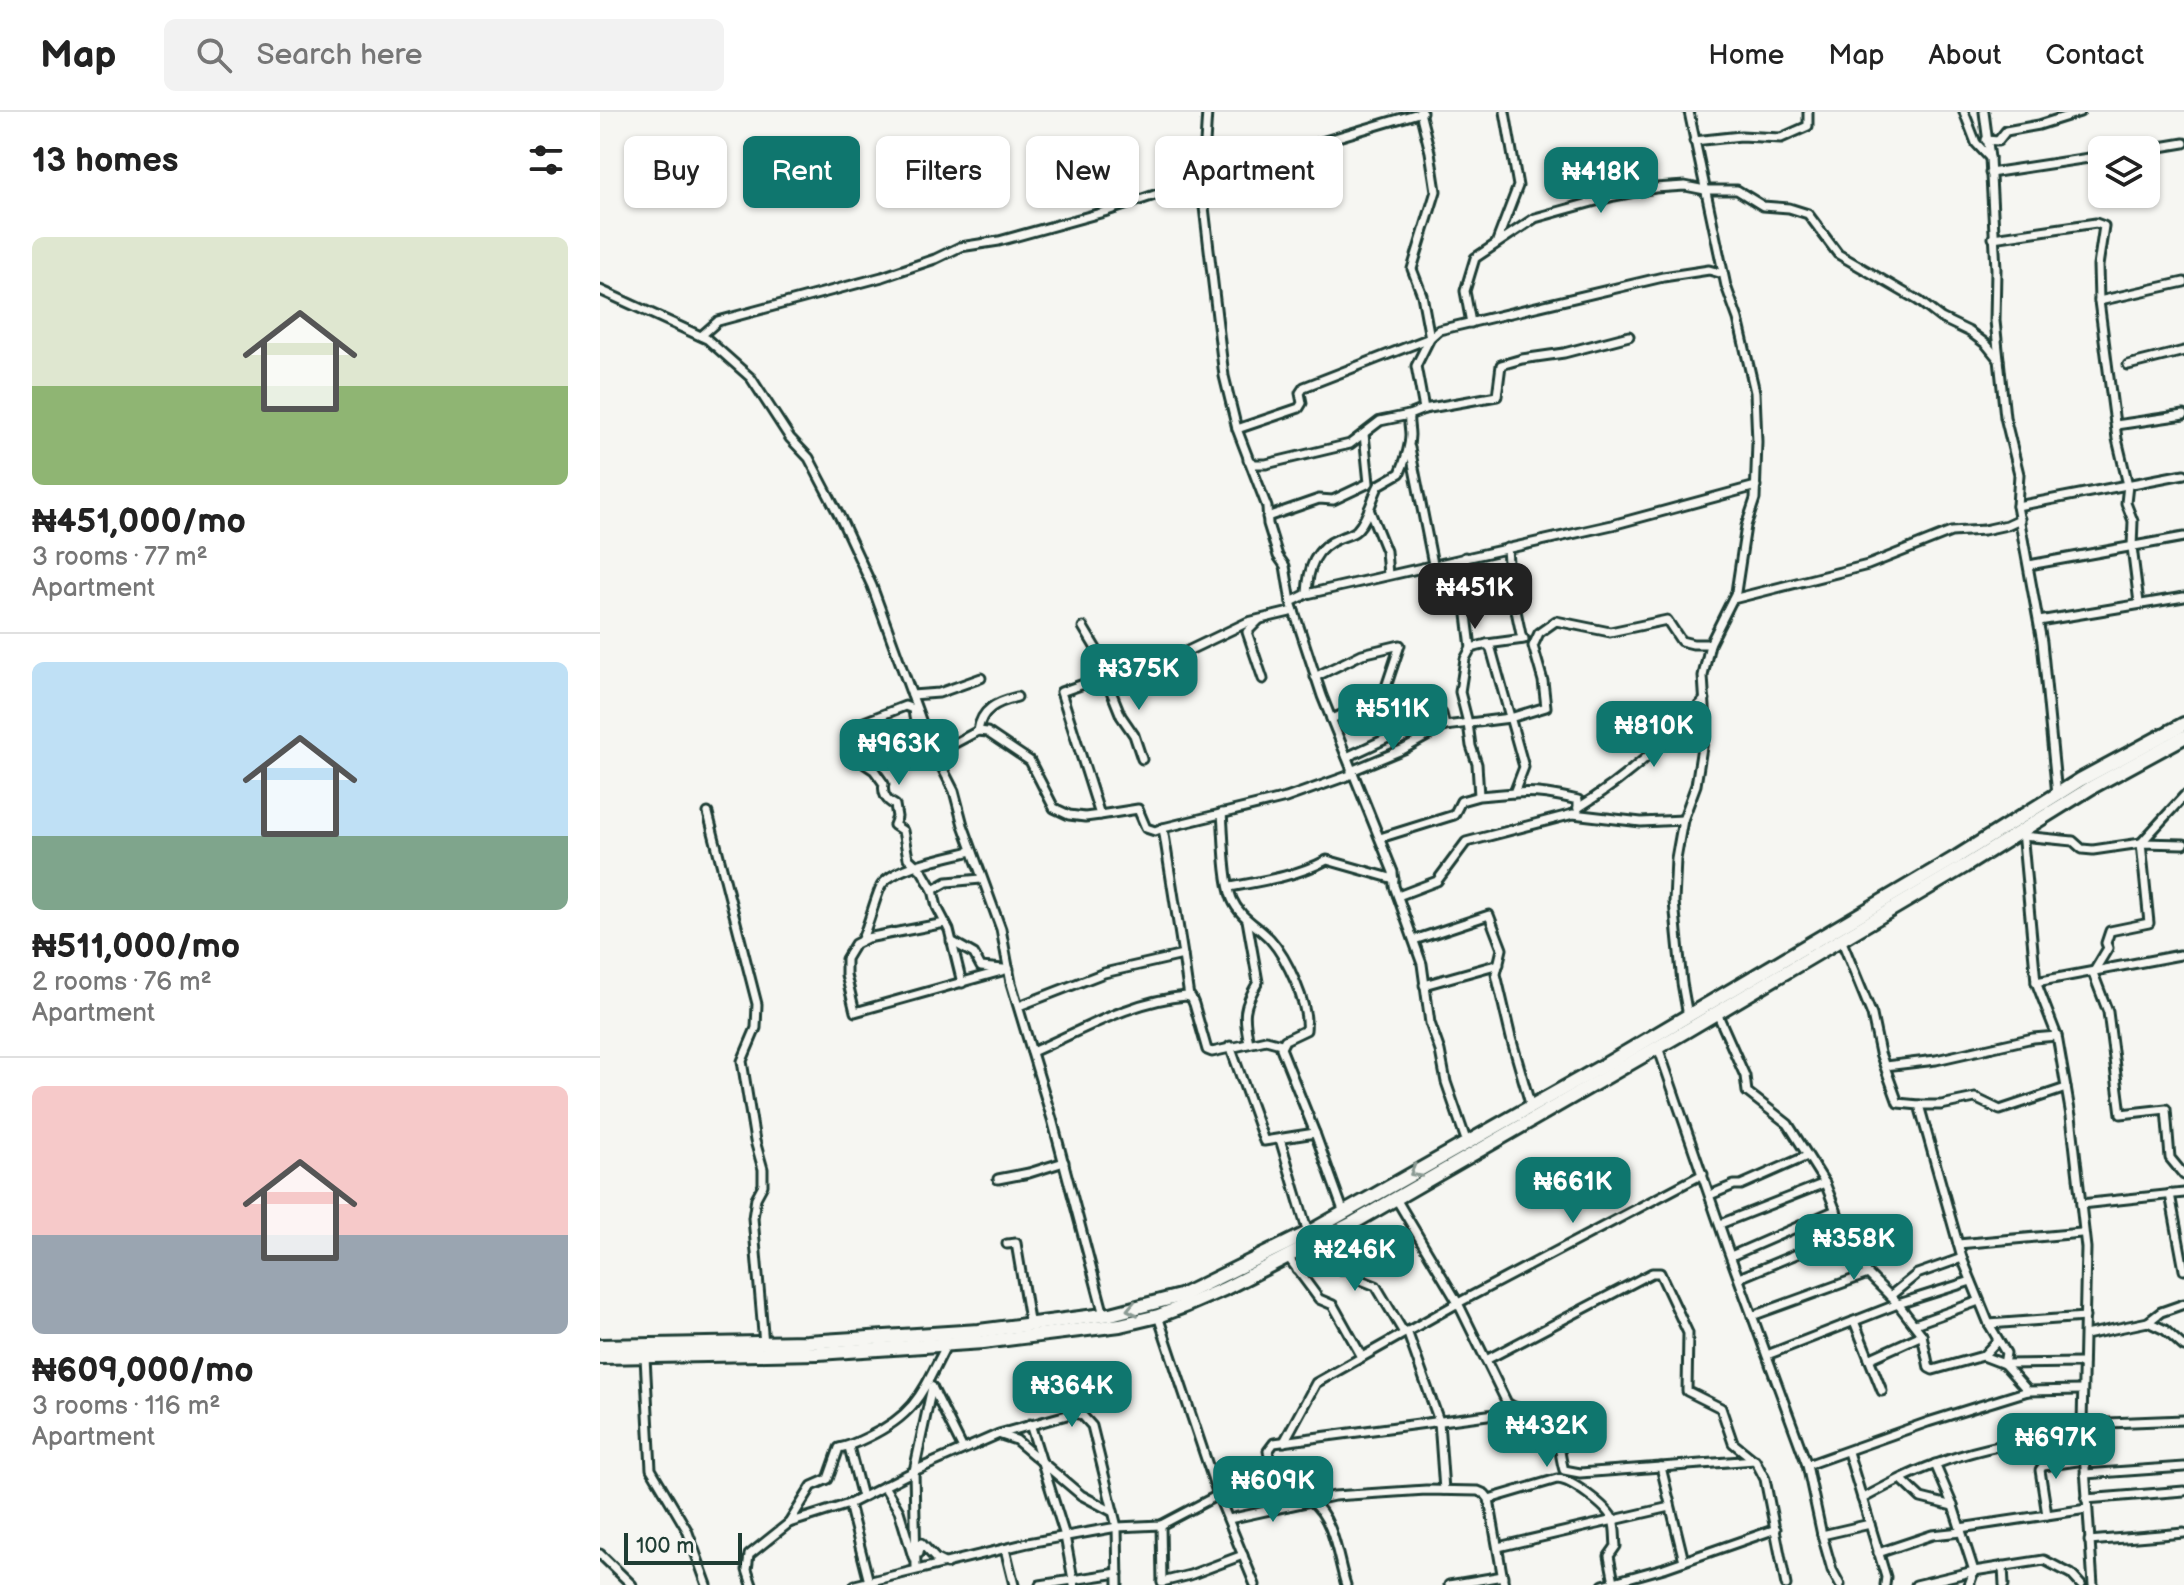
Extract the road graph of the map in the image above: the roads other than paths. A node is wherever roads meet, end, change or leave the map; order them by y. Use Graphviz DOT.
graph roads {
  1 [pos="1207,112"];
  2 [pos="1421,112"];
  3 [pos="1689,112"];
  4 [pos="1808,112"];
  5 [pos="1964,112"];
  6 [pos="1984,112"];
  7 [pos="2080,112"];
  8 [pos="1503,113"];
  9 [pos="1205,136"];
  10 [pos="1341,136"];
  11 [pos="1986,140"];
  12 [pos="1694,141"];
  13 [pos="2184,143"];
  14 [pos="2160,147"];
  15 [pos="1990,158"];
  16 [pos="2088,158"];
  17 [pos="1990,173"];
  18 [pos="1700,174"];
  19 [pos="1685,186"];
  20 [pos="1705,190"];
  21 [pos="1155,195"];
  22 [pos="1205,208"];
  23 [pos="1993,238"];
  24 [pos="1497,241"];
  25 [pos="1720,256"];
  26 [pos="1709,270"];
  27 [pos="1723,274"];
  28 [pos="2184,282"];
  29 [pos="600,290"];
  30 [pos="2099,301"];
  31 [pos="1471,323"];
  32 [pos="701,336"];
  33 [pos="1629,336"];
  34 [pos="1430,338"];
  35 [pos="2184,351"];
  36 [pos="1999,360"];
  37 [pos="2128,365"];
  38 [pos="1424,409"];
  39 [pos="1409,415"];
  40 [pos="2184,415"];
  41 [pos="2116,425"];
  42 [pos="1237,429"];
  43 [pos="1364,434"];
  44 [pos="1409,443"];
  45 [pos="1248,460"];
  46 [pos="2184,474"];
  47 [pos="2128,485"];
  48 [pos="1756,486"];
  49 [pos="2017,506"];
  50 [pos="1369,509"];
  51 [pos="1267,517"];
  52 [pos="2020,519"];
  53 [pos="2184,537"];
  54 [pos="2132,547"];
  55 [pos="1507,548"];
  56 [pos="1465,557"];
  57 [pos="1433,564"];
  58 [pos="2029,565"];
  59 [pos="1388,575"];
  60 [pos="1307,594"];
  61 [pos="2184,597"];
  62 [pos="1733,599"];
  63 [pos="1291,602"];
  64 [pos="2139,603"];
  65 [pos="1294,611"];
  66 [pos="1260,619"];
  67 [pos="2039,621"];
  68 [pos="1083,627"];
  69 [pos="1522,639"];
  70 [pos="1487,644"];
  71 [pos="1710,644"];
  72 [pos="1533,646"];
  73 [pos="1471,648"];
  74 [pos="1106,676"];
  75 [pos="1315,677"];
  76 [pos="981,678"];
  77 [pos="1263,679"];
  78 [pos="912,695"];
  79 [pos="1017,697"];
  80 [pos="1705,699"];
  81 [pos="1510,718"];
  82 [pos="1331,719"];
  83 [pos="1468,723"];
  84 [pos="923,724"];
  85 [pos="2184,724"];
  86 [pos="1445,726"];
  87 [pos="978,731"];
  88 [pos="2184,737"];
  89 [pos="1347,757"];
  90 [pos="1142,759"];
  91 [pos="940,762"];
  92 [pos="1352,772"];
  93 [pos="1514,793"];
  94 [pos="2057,795"];
  95 [pos="1479,796"];
  96 [pos="2184,796"];
  97 [pos="1578,811"];
  98 [pos="708,813"];
  99 [pos="1222,813"];
  100 [pos="1100,815"];
  101 [pos="1683,820"];
  102 [pos="1163,828"];
  103 [pos="2022,834"];
  104 [pos="1380,838"];
  105 [pos="2141,843"];
  106 [pos="2184,844"];
  107 [pos="971,851"];
  108 [pos="916,866"];
  109 [pos="981,879"];
  110 [pos="1394,879"];
  111 [pos="1230,887"];
  112 [pos="933,890"];
  113 [pos="1398,896"];
  114 [pos="1247,920"];
  115 [pos="945,923"];
  116 [pos="1841,939"];
  117 [pos="1414,940"];
  118 [pos="861,941"];
  119 [pos="951,941"];
  120 [pos="1183,955"];
  121 [pos="2182,955"];
  122 [pos="1499,964"];
  123 [pos="2184,964"];
  124 [pos="1009,969"];
  125 [pos="2093,973"];
  126 [pos="2036,982"];
  127 [pos="962,983"];
  128 [pos="1424,985"];
  129 [pos="1189,997"];
  130 [pos="1019,1006"];
  131 [pos="1717,1013"];
  132 [pos="1688,1016"];
  133 [pos="2057,1036"];
  134 [pos="1249,1043"];
  135 [pos="1281,1044"];
  136 [pos="1230,1046"];
  137 [pos="1658,1047"];
  138 [pos="1032,1052"];
  139 [pos="1885,1066"];
  140 [pos="2066,1088"];
  141 [pos="1919,1105"];
  142 [pos="1531,1107"];
  143 [pos="1315,1133"];
  144 [pos="1280,1139"];
  145 [pos="1467,1143"];
  146 [pos="1807,1156"];
  147 [pos="1064,1162"];
  148 [pos="1703,1174"];
  149 [pos="2184,1175"];
  150 [pos="998,1179"];
  151 [pos="1825,1183"];
  152 [pos="1393,1192"];
  153 [pos="2184,1193"];
  154 [pos="2170,1194"];
  155 [pos="1710,1195"];
  156 [pos="2081,1204"];
  157 [pos="1836,1210"];
  158 [pos="1344,1213"];
  159 [pos="1720,1224"];
  160 [pos="1308,1233"];
  161 [pos="2081,1233"];
  162 [pos="1845,1234"];
  163 [pos="1007,1244"];
  164 [pos="1958,1244"];
  165 [pos="1731,1256"];
  166 [pos="1288,1257"];
  167 [pos="1962,1258"];
  168 [pos="1297,1270"];
  169 [pos="2184,1270"];
  170 [pos="1868,1274"];
  171 [pos="1739,1278"];
  172 [pos="1971,1281"];
  173 [pos="1890,1296"];
  174 [pos="1979,1301"];
  175 [pos="1458,1303"];
  176 [pos="1898,1304"];
  177 [pos="2184,1304"];
  178 [pos="1104,1315"];
  179 [pos="1158,1316"];
  180 [pos="1752,1316"];
  181 [pos="2085,1317"];
  182 [pos="1854,1321"];
  183 [pos="2148,1322"];
  184 [pos="1915,1324"];
  185 [pos="1989,1324"];
  186 [pos="1030,1326"];
  187 [pos="1405,1332"];
  188 [pos="1922,1335"];
  189 [pos="2085,1335"];
  190 [pos="1997,1341"];
  191 [pos="764,1344"];
  192 [pos="947,1344"];
  193 [pos="600,1346"];
  194 [pos="2184,1347"];
  195 [pos="1767,1355"];
  196 [pos="1983,1356"];
  197 [pos="600,1357"];
  198 [pos="645,1357"];
  199 [pos="1362,1357"];
  200 [pos="1869,1359"];
  201 [pos="1486,1360"];
  202 [pos="2083,1363"];
  203 [pos="2004,1364"];
  204 [pos="930,1383"];
  205 [pos="2082,1390"];
  206 [pos="1882,1391"];
  207 [pos="2028,1391"];
  208 [pos="1522,1410"];
  209 [pos="2184,1420"];
  210 [pos="1439,1421"];
  211 [pos="1030,1424"];
  212 [pos="2082,1424"];
  213 [pos="999,1434"];
  214 [pos="2082,1434"];
  215 [pos="1284,1442"];
  216 [pos="849,1447"];
  217 [pos="963,1449"];
  218 [pos="1848,1452"];
  219 [pos="1755,1460"];
  220 [pos="2084,1460"];
  221 [pos="1042,1463"];
  222 [pos="1935,1464"];
  223 [pos="1807,1465"];
  224 [pos="1661,1467"];
  225 [pos="2184,1467"];
  226 [pos="914,1471"];
  227 [pos="2085,1474"];
  228 [pos="1901,1479"];
  229 [pos="884,1486"];
  230 [pos="1444,1490"];
  231 [pos="2184,1491"];
  232 [pos="1218,1495"];
  233 [pos="862,1497"];
  234 [pos="1489,1499"];
  235 [pos="1862,1499"];
  236 [pos="2086,1499"];
  237 [pos="1310,1500"];
  238 [pos="849,1504"];
  239 [pos="1953,1506"];
  240 [pos="1280,1507"];
  241 [pos="1670,1507"];
  242 [pos="2087,1509"];
  243 [pos="1113,1512"];
  244 [pos="2047,1515"];
  245 [pos="1229,1519"];
  246 [pos="1613,1520"];
  247 [pos="789,1523"];
  248 [pos="1870,1524"];
  249 [pos="1161,1525"];
  250 [pos="1117,1527"];
  251 [pos="1776,1529"];
  252 [pos="1961,1530"];
  253 [pos="2184,1533"];
  254 [pos="1822,1535"];
  255 [pos="1065,1536"];
  256 [pos="2089,1541"];
  257 [pos="1498,1547"];
  258 [pos="1005,1549"];
  259 [pos="1878,1553"];
  260 [pos="600,1554"];
  261 [pos="1243,1555"];
  262 [pos="1684,1561"];
  263 [pos="946,1564"];
  264 [pos="2003,1566"];
  265 [pos="917,1569"];
  266 [pos="1974,1571"];
  267 [pos="1118,1573"];
  268 [pos="1503,1581"];
  269 [pos="869,1582"];
  270 [pos="1073,1582"];
  271 [pos="1614,1582"];
  272 [pos="1162,1583"];
  273 [pos="632,1585"];
  274 [pos="707,1585"];
  275 [pos="752,1585"];
  276 [pos="855,1585"];
  277 [pos="1014,1585"];
  278 [pos="1040,1585"];
  279 [pos="1118,1585"];
  280 [pos="1255,1585"];
  281 [pos="1346,1585"];
  282 [pos="1449,1585"];
  283 [pos="1603,1585"];
  284 [pos="1786,1585"];
  285 [pos="1840,1585"];
  286 [pos="1885,1585"];
  287 [pos="1918,1585"];
  288 [pos="1969,1585"];
  289 [pos="2004,1585"];
  290 [pos="2081,1585"];
  291 [pos="2093,1585"];
  1 -- 9 [label="street"];
  2 -- 10 [label="street"];
  2 -- 34 [label="street"];
  3 -- 12 [label="street"];
  4 -- 12 [label="street"];
  5 -- 15 [label="street"];
  6 -- 11 [label="street"];
  7 -- 11 [label="street"];
  8 -- 24 [label="street"];
  11 -- 15 [label="street"];
  12 -- 18 [label="street"];
  13 -- 14 [label="street"];
  15 -- 17 [label="street"];
  16 -- 17 [label="street"];
  17 -- 23 [label="street"];
  18 -- 19 [label="street"];
  18 -- 20 [label="street"];
  19 -- 20 [label="street"];
  19 -- 24 [label="street"];
  20 -- 25 [label="street"];
  20 -- 36 [label="street"];
  21 -- 32 [label="street"];
  22 -- 42 [label="street"];
  23 -- 30 [label="street"];
  23 -- 36 [label="street"];
  24 -- 31 [label="street"];
  25 -- 26 [label="street"];
  25 -- 27 [label="street"];
  26 -- 27 [label="street"];
  26 -- 31 [label="street"];
  27 -- 48 [label="street"];
  28 -- 30 [label="street"];
  29 -- 32 [label="street"];
  30 -- 41 [label="street"];
  31 -- 34 [label="street"];
  32 -- 78 [label="street"];
  33 -- 38 [label="street"];
  34 -- 38 [label="street"];
  34 -- 42 [label="street"];
  35 -- 37 [label="street"];
  36 -- 49 [label="street"];
  38 -- 39 [label="street"];
  39 -- 43 [label="street"];
  39 -- 44 [label="street"];
  40 -- 41 [label="street"];
  41 -- 47 [label="street"];
  42 -- 45 [label="street"];
  43 -- 45 [label="street"];
  43 -- 51 [label="street"];
  44 -- 50 [label="street"];
  44 -- 57 [label="street"];
  45 -- 51 [label="street"];
  46 -- 47 [label="street"];
  47 -- 49 [label="street"];
  47 -- 54 [label="street"];
  48 -- 55 [label="street"];
  48 -- 62 [label="street"];
  49 -- 52 [label="street"];
  50 -- 59 [label="street"];
  50 -- 60 [label="street"];
  51 -- 63 [label="street"];
  52 -- 58 [label="street"];
  52 -- 62 [label="street"];
  53 -- 54 [label="street"];
  54 -- 58 [label="street"];
  54 -- 64 [label="street"];
  55 -- 56 [label="street"];
  55 -- 69 [label="street"];
  56 -- 57 [label="street"];
  56 -- 73 [label="street"];
  57 -- 59 [label="street"];
  58 -- 67 [label="street"];
  59 -- 60 [label="street"];
  60 -- 63 [label="street"];
  61 -- 64 [label="street"];
  62 -- 71 [label="street"];
  63 -- 65 [label="street"];
  64 -- 67 [label="street"];
  65 -- 66 [label="street"];
  65 -- 75 [label="street"];
  66 -- 74 [label="street"];
  66 -- 77 [label="street"];
  67 -- 94 [label="street"];
  68 -- 74 [label="street"];
  69 -- 70 [label="street"];
  69 -- 72 [label="street"];
  70 -- 73 [label="street"];
  70 -- 81 [label="street"];
  71 -- 72 [label="street"];
  71 -- 80 [label="street"];
  72 -- 81 [label="street"];
  73 -- 83 [label="street"];
  74 -- 90 [label="street"];
  74 -- 100 [label="street"];
  75 -- 82 [label="street"];
  75 -- 82 [label="street"];
  76 -- 78 [label="street"];
  78 -- 84 [label="street"];
  79 -- 87 [label="street"];
  80 -- 97 [label="street"];
  80 -- 101 [label="street"];
  81 -- 83 [label="street"];
  81 -- 93 [label="street"];
  82 -- 89 [label="street"];
  83 -- 86 [label="street"];
  83 -- 95 [label="street"];
  84 -- 91 [label="street"];
  84 -- 108 [label="street"];
  85 -- 94 [label="highway"];
  86 -- 89 [label="street"];
  86 -- 92 [label="street"];
  87 -- 91 [label="street"];
  87 -- 100 [label="street"];
  88 -- 103 [label="highway"];
  89 -- 92 [label="street"];
  91 -- 107 [label="street"];
  92 -- 99 [label="street"];
  92 -- 104 [label="street"];
  93 -- 95 [label="street"];
  93 -- 97 [label="street"];
  94 -- 132 [label="highway"];
  95 -- 104 [label="street"];
  96 -- 105 [label="street"];
  97 -- 101 [label="street"];
  97 -- 113 [label="street"];
  98 -- 191 [label="street"];
  99 -- 102 [label="street"];
  99 -- 111 [label="street"];
  100 -- 102 [label="street"];
  101 -- 132 [label="street"];
  102 -- 120 [label="street"];
  103 -- 105 [label="street"];
  103 -- 116 [label="highway"];
  103 -- 126 [label="street"];
  104 -- 110 [label="street"];
  105 -- 106 [label="street"];
  105 -- 125 [label="street"];
  107 -- 108 [label="street"];
  107 -- 109 [label="street"];
  108 -- 112 [label="street"];
  108 -- 118 [label="street"];
  109 -- 112 [label="street"];
  109 -- 124 [label="street"];
  110 -- 111 [label="street"];
  110 -- 113 [label="street"];
  111 -- 114 [label="street"];
  112 -- 115 [label="street"];
  113 -- 117 [label="street"];
  114 -- 134 [label="street"];
  114 -- 135 [label="street"];
  115 -- 118 [label="street"];
  115 -- 119 [label="street"];
  116 -- 131 [label="highway"];
  116 -- 139 [label="street"];
  117 -- 122 [label="street"];
  117 -- 128 [label="street"];
  118 -- 127 [label="street"];
  119 -- 124 [label="street"];
  119 -- 127 [label="street"];
  120 -- 129 [label="street"];
  120 -- 130 [label="street"];
  121 -- 123 [label="street"];
  121 -- 125 [label="street"];
  122 -- 128 [label="street"];
  122 -- 142 [label="street"];
  124 -- 127 [label="street"];
  124 -- 130 [label="street"];
  125 -- 126 [label="street"];
  125 -- 149 [label="street"];
  126 -- 133 [label="street"];
  128 -- 145 [label="street"];
  129 -- 136 [label="street"];
  129 -- 138 [label="street"];
  130 -- 138 [label="street"];
  131 -- 137 [label="highway"];
  131 -- 146 [label="street"];
  132 -- 142 [label="highway"];
  133 -- 139 [label="street"];
  133 -- 140 [label="street"];
  134 -- 135 [label="street"];
  134 -- 136 [label="street"];
  135 -- 143 [label="street"];
  136 -- 144 [label="street"];
  137 -- 148 [label="street"];
  137 -- 152 [label="highway"];
  138 -- 147 [label="street"];
  139 -- 141 [label="street"];
  140 -- 141 [label="street"];
  140 -- 156 [label="street"];
  141 -- 164 [label="street"];
  142 -- 145 [label="highway"];
  143 -- 144 [label="street"];
  143 -- 158 [label="street"];
  144 -- 160 [label="street"];
  145 -- 152 [label="highway, one-way"];
  146 -- 151 [label="street"];
  146 -- 155 [label="street"];
  147 -- 150 [label="street"];
  147 -- 178 [label="street"];
  148 -- 155 [label="street"];
  148 -- 175 [label="street"];
  151 -- 157 [label="street"];
  151 -- 159 [label="street"];
  152 -- 158 [label="highway"];
  152 -- 166 [label="highway"];
  152 -- 175 [label="street"];
  153 -- 154 [label="street"];
  154 -- 156 [label="street"];
  154 -- 169 [label="street"];
  155 -- 159 [label="street"];
  156 -- 181 [label="street"];
  157 -- 162 [label="street"];
  157 -- 165 [label="street"];
  158 -- 160 [label="highway"];
  159 -- 165 [label="street"];
  160 -- 178 [label="highway, one-way"];
  161 -- 164 [label="street"];
  162 -- 170 [label="street"];
  162 -- 171 [label="street"];
  163 -- 186 [label="street"];
  164 -- 167 [label="street"];
  165 -- 171 [label="street"];
  166 -- 168 [label="street"];
  166 -- 179 [label="highway"];
  167 -- 172 [label="street"];
  167 -- 173 [label="street"];
  168 -- 187 [label="street"];
  168 -- 199 [label="street"];
  170 -- 173 [label="street"];
  170 -- 180 [label="street"];
  171 -- 180 [label="street"];
  172 -- 174 [label="street"];
  172 -- 176 [label="street"];
  173 -- 176 [label="street"];
  174 -- 184 [label="street"];
  174 -- 185 [label="street"];
  175 -- 187 [label="street"];
  175 -- 201 [label="street"];
  176 -- 182 [label="street"];
  176 -- 184 [label="street"];
  177 -- 183 [label="street"];
  178 -- 186 [label="highway"];
  179 -- 192 [label="highway"];
  179 -- 232 [label="street"];
  180 -- 195 [label="street"];
  181 -- 185 [label="street"];
  181 -- 189 [label="street"];
  182 -- 195 [label="street"];
  182 -- 200 [label="street"];
  183 -- 189 [label="street"];
  183 -- 194 [label="street"];
  184 -- 188 [label="street"];
  185 -- 190 [label="street"];
  186 -- 191 [label="highway"];
  187 -- 199 [label="street"];
  187 -- 210 [label="street"];
  188 -- 196 [label="street"];
  188 -- 200 [label="street"];
  189 -- 202 [label="street"];
  190 -- 196 [label="street"];
  190 -- 203 [label="street"];
  191 -- 193 [label="highway"];
  192 -- 198 [label="highway"];
  192 -- 204 [label="street"];
  195 -- 223 [label="street"];
  196 -- 203 [label="street"];
  197 -- 198 [label="highway"];
  198 -- 274 [label="street"];
  199 -- 215 [label="street"];
  200 -- 206 [label="street"];
  201 -- 208 [label="street"];
  201 -- 219 [label="street"];
  202 -- 203 [label="street"];
  202 -- 205 [label="street"];
  203 -- 207 [label="street"];
  204 -- 216 [label="street"];
  204 -- 217 [label="street"];
  204 -- 226 [label="street"];
  205 -- 207 [label="street"];
  205 -- 212 [label="street"];
  207 -- 218 [label="street"];
  208 -- 210 [label="street"];
  208 -- 224 [label="street"];
  209 -- 212 [label="street"];
  210 -- 215 [label="street"];
  210 -- 230 [label="street"];
  211 -- 213 [label="street"];
  211 -- 221 [label="street"];
  211 -- 243 [label="street"];
  212 -- 214 [label="street"];
  213 -- 217 [label="street"];
  213 -- 221 [label="street"];
  214 -- 220 [label="street"];
  214 -- 222 [label="street"];
  215 -- 240 [label="street"];
  216 -- 233 [label="street"];
  216 -- 247 [label="street"];
  217 -- 226 [label="street"];
  218 -- 223 [label="street"];
  218 -- 235 [label="street"];
  219 -- 224 [label="street"];
  219 -- 251 [label="street"];
  220 -- 227 [label="street"];
  220 -- 244 [label="street"];
  221 -- 243 [label="street"];
  221 -- 255 [label="street"];
  222 -- 228 [label="street"];
  222 -- 239 [label="street"];
  223 -- 254 [label="street"];
  224 -- 241 [label="street"];
  225 -- 227 [label="street"];
  226 -- 229 [label="street"];
  226 -- 265 [label="street"];
  227 -- 236 [label="street"];
  228 -- 235 [label="street"];
  228 -- 239 [label="street"];
  229 -- 233 [label="street"];
  229 -- 265 [label="street"];
  230 -- 234 [label="street"];
  230 -- 237 [label="street"];
  231 -- 236 [label="street"];
  232 -- 245 [label="street"];
  232 -- 249 [label="street"];
  233 -- 238 [label="street"];
  234 -- 246 [label="street"];
  234 -- 257 [label="street"];
  235 -- 248 [label="street"];
  236 -- 242 [label="street"];
  237 -- 240 [label="street"];
  237 -- 281 [label="street"];
  238 -- 247 [label="street"];
  238 -- 269 [label="street"];
  239 -- 252 [label="street"];
  240 -- 245 [label="street"];
  241 -- 246 [label="street"];
  241 -- 262 [label="street"];
  242 -- 244 [label="street"];
  242 -- 256 [label="street"];
  243 -- 250 [label="street"];
  244 -- 252 [label="street"];
  245 -- 261 [label="street"];
  246 -- 257 [label="street"];
  246 -- 271 [label="street"];
  247 -- 275 [label="street"];
  248 -- 254 [label="street"];
  248 -- 259 [label="street"];
  249 -- 250 [label="street"];
  249 -- 272 [label="street"];
  250 -- 255 [label="street"];
  250 -- 267 [label="street"];
  251 -- 262 [label="street"];
  251 -- 284 [label="street"];
  252 -- 259 [label="street"];
  252 -- 266 [label="street"];
  253 -- 256 [label="street"];
  254 -- 285 [label="street"];
  255 -- 258 [label="street"];
  255 -- 270 [label="street"];
  256 -- 291 [label="street"];
  257 -- 268 [label="street"];
  258 -- 263 [label="street"];
  258 -- 277 [label="street"];
  259 -- 286 [label="street"];
  260 -- 273 [label="street"];
  261 -- 272 [label="street"];
  261 -- 280 [label="street"];
  262 -- 271 [label="street"];
  263 -- 265 [label="street"];
  263 -- 265 [label="street"];
  264 -- 266 [label="street"];
  264 -- 289 [label="street"];
  264 -- 290 [label="street"];
  265 -- 269 [label="street"];
  266 -- 287 [label="street"];
  266 -- 288 [label="street"];
  267 -- 270 [label="street"];
  267 -- 279 [label="street"];
  268 -- 282 [label="street"];
  269 -- 276 [label="street"];
  270 -- 278 [label="street"];
  271 -- 283 [label="street"];
}
